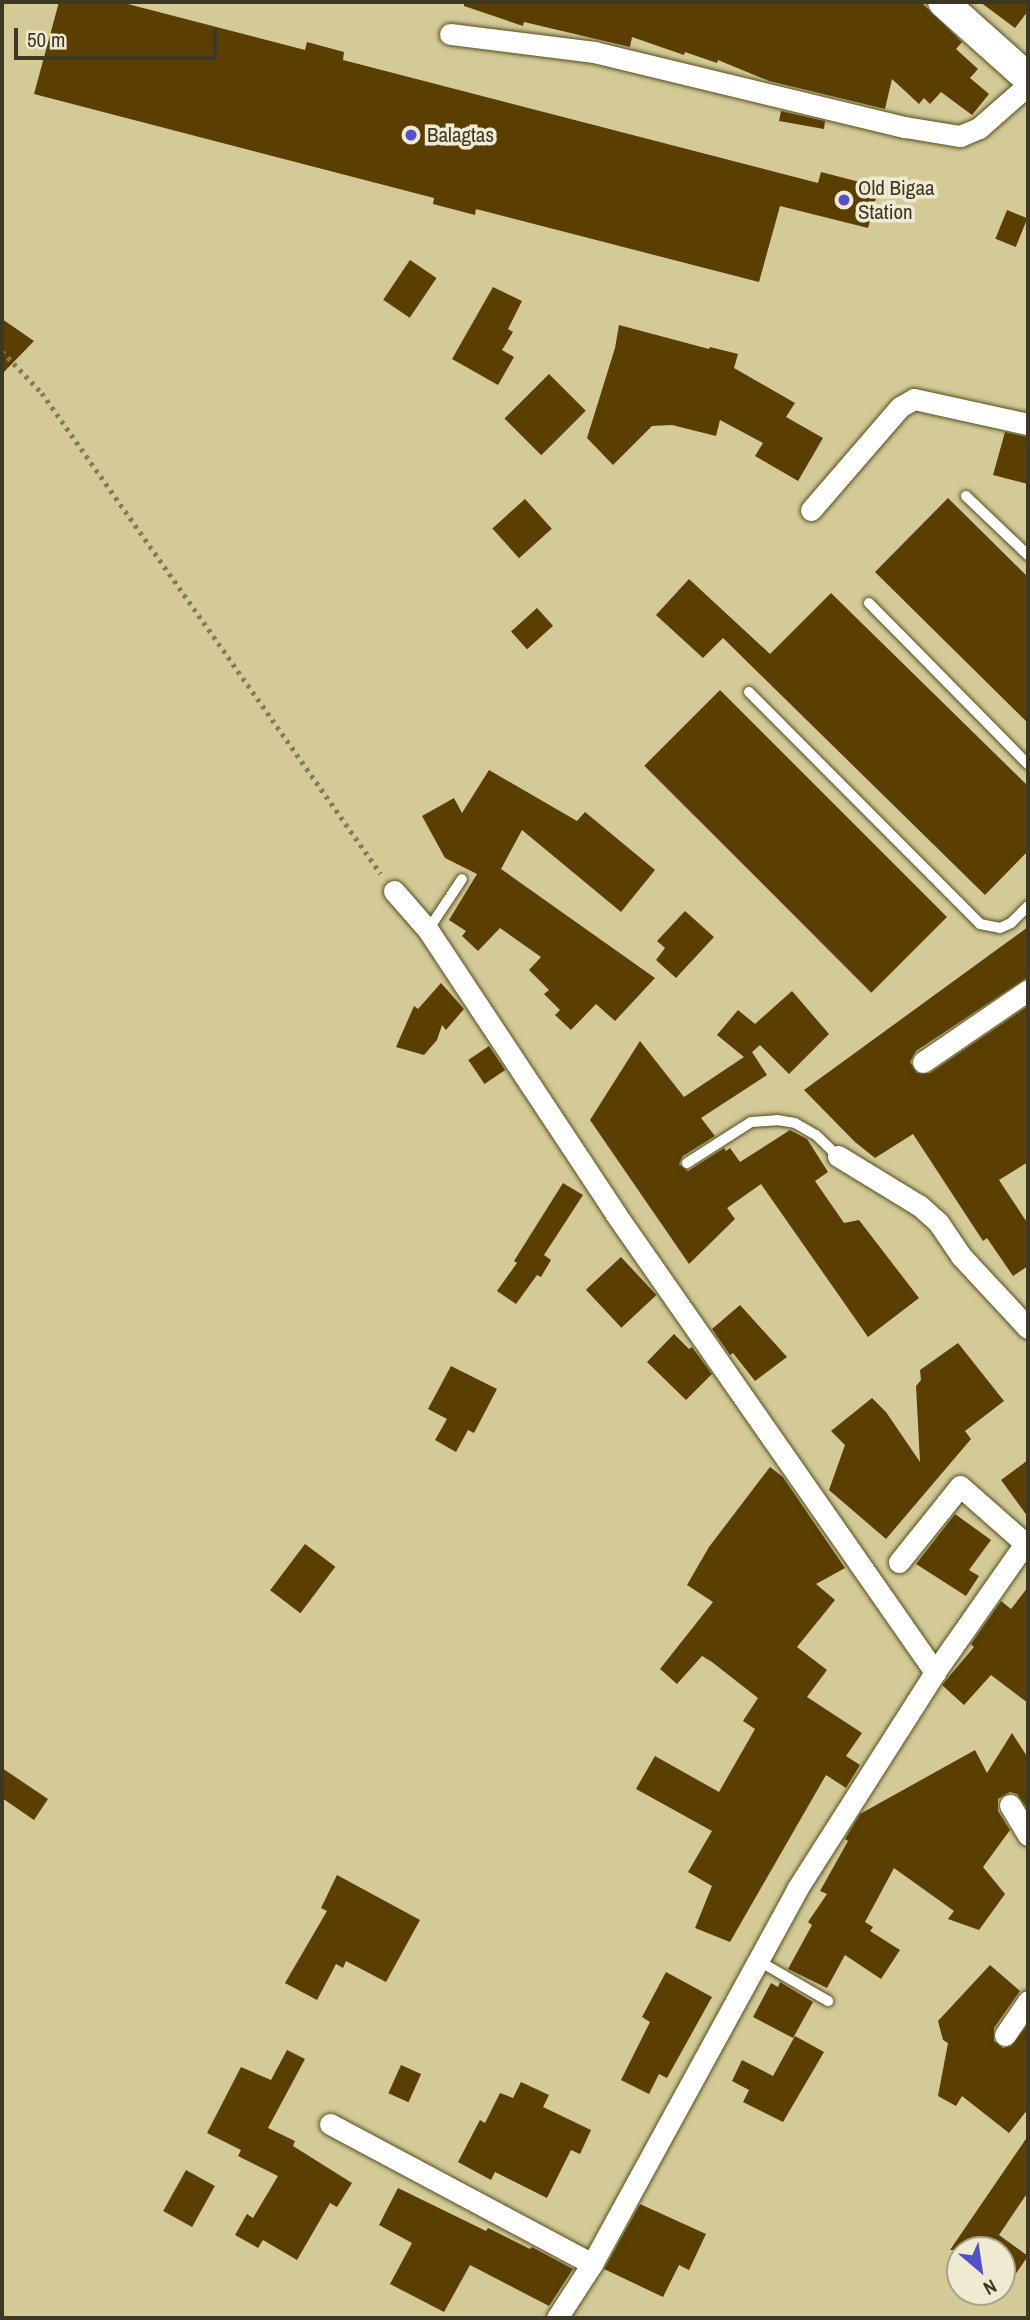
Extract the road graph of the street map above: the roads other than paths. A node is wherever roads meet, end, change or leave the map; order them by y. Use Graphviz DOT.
graph roads {
  1 [pos="943,2"];
  2 [pos="450,34"];
  3 [pos="1028,78"];
  4 [pos="1028,85"];
  5 [pos="1028,424"];
  6 [pos="966,496"];
  7 [pos="811,510"];
  8 [pos="1028,555"];
  9 [pos="869,603"];
  10 [pos="749,691"];
  11 [pos="1028,764"];
  12 [pos="462,879"];
  13 [pos="394,891"];
  14 [pos="1028,906"];
  15 [pos="428,930"];
  16 [pos="1028,990"];
  17 [pos="923,1062"];
  18 [pos="838,1156"];
  19 [pos="687,1163"];
  20 [pos="1028,1328"];
  21 [pos="1026,1546"];
  22 [pos="899,1562"];
  23 [pos="935,1672"];
  24 [pos="1010,1805"];
  25 [pos="1028,1835"];
  26 [pos="759,1961"];
  27 [pos="828,2001"];
  28 [pos="1028,2001"];
  29 [pos="1005,2035"];
  30 [pos="330,2124"];
  31 [pos="592,2264"];
  32 [pos="557,2318"];
  1 -- 3 [label="main road"];
  2 -- 4 [label="street"];
  5 -- 7 [label="street"];
  6 -- 8 [label="lane"];
  9 -- 11 [label="lane"];
  10 -- 14 [label="lane"];
  12 -- 15 [label="lane"];
  13 -- 15 [label="street"];
  15 -- 23 [label="street"];
  16 -- 17 [label="street"];
  18 -- 19 [label="lane"];
  18 -- 20 [label="street"];
  21 -- 22 [label="street"];
  21 -- 23 [label="street"];
  23 -- 26 [label="street"];
  24 -- 25 [label="street"];
  26 -- 27 [label="lane"];
  26 -- 31 [label="street"];
  28 -- 29 [label="street"];
  30 -- 31 [label="street"];
  31 -- 32 [label="street"];
}
